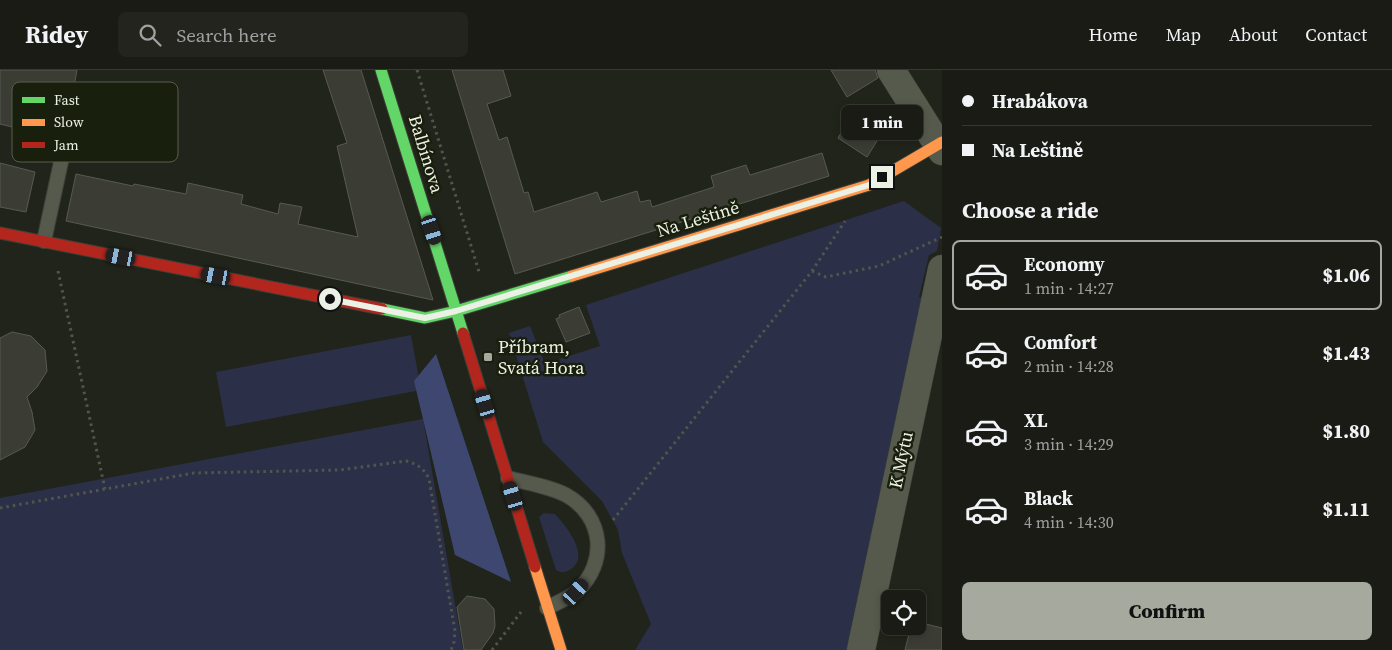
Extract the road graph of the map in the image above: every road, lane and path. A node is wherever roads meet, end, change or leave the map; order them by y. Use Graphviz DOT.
graph roads {
  1 [pos="381,70"];
  2 [pos="417,70"];
  3 [pos="890,70"];
  4 [pos="941,146"];
  5 [pos="62,162"];
  6 [pos="869,185"];
  7 [pos="0,233"];
  8 [pos="942,237"];
  9 [pos="48,242"];
  10 [pos="942,270"];
  11 [pos="812,271"];
  12 [pos="448,284"];
  13 [pos="456,311"];
  14 [pos="508,478"];
  15 [pos="105,489"];
  16 [pos="0,508"];
  17 [pos="599,537"];
  18 [pos="541,586"];
  19 [pos="547,608"];
  20 [pos="451,650"];
  21 [pos="492,650"];
  22 [pos="561,650"];
  23 [pos="861,650"];
  1 -- 12 [label="street, Balbínova"];
  2 -- 12 [label="path"];
  3 -- 4 [label="street"];
  4 -- 6 [label="street, Na Leštině"];
  5 -- 9 [label="lane"];
  6 -- 11 [label="path"];
  6 -- 13 [label="street, Na Leštině"];
  7 -- 9 [label="street, Na Leštině"];
  8 -- 11 [label="path"];
  9 -- 13 [label="street, Na Leštině"];
  9 -- 15 [label="path"];
  10 -- 23 [label="street, K Mýtu"];
  11 -- 17 [label="path"];
  12 -- 13 [label="street, Balbínova"];
  13 -- 14 [label="street, Balbínova"];
  14 -- 17 [label="lane"];
  14 -- 18 [label="street, Balbínova"];
  15 -- 16 [label="path"];
  15 -- 20 [label="path"];
  17 -- 19 [label="lane"];
  18 -- 19 [label="street, Balbínova"];
  18 -- 21 [label="path"];
  19 -- 22 [label="street, Balbínova"];
}
